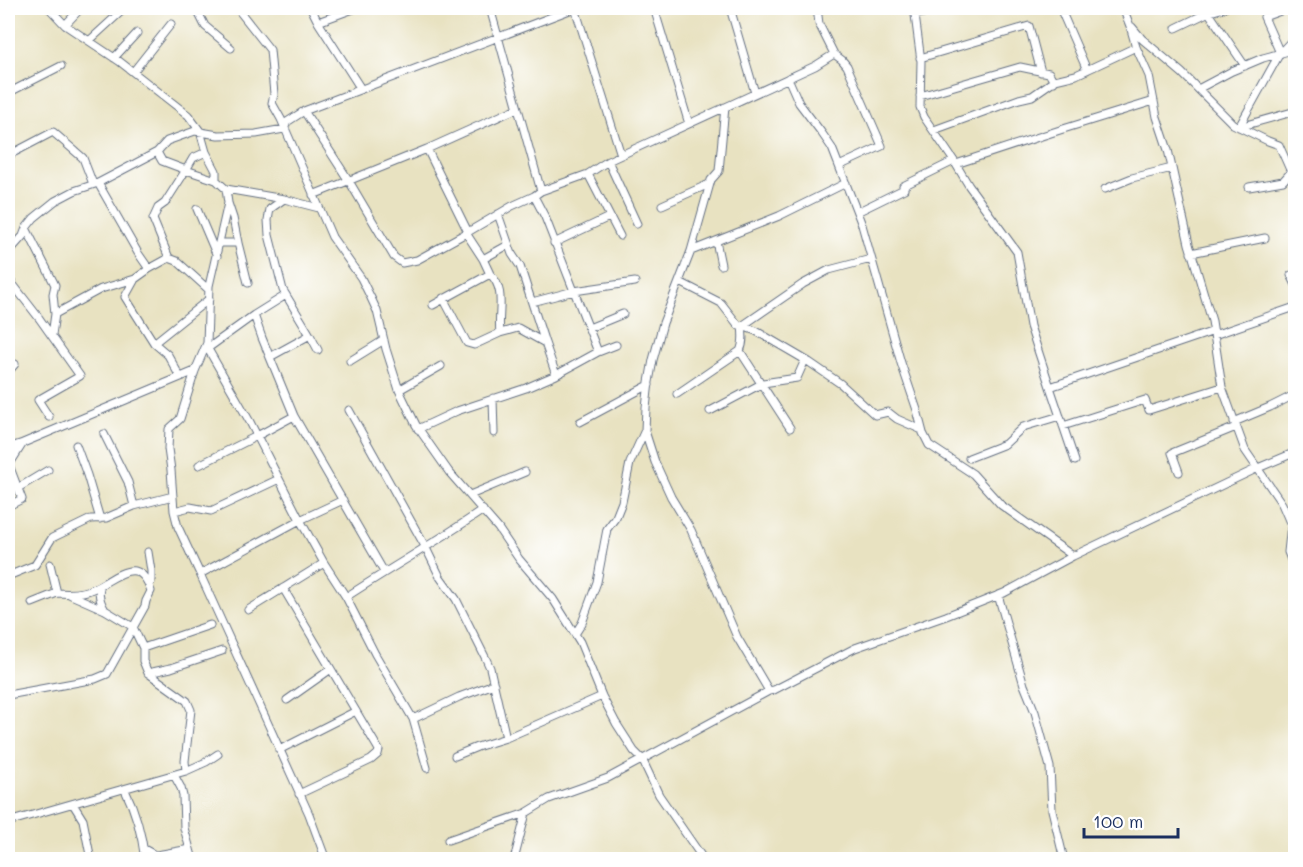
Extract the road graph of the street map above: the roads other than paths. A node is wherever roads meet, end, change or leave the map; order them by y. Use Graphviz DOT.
graph roads {
  1 [pos="49,8"];
  2 [pos="81,8"];
  3 [pos="125,8"];
  4 [pos="196,8"];
  5 [pos="237,8"];
  6 [pos="311,8"];
  7 [pos="356,8"];
  8 [pos="490,8"];
  9 [pos="575,8"];
  10 [pos="654,8"];
  11 [pos="730,8"];
  12 [pos="817,8"];
  13 [pos="940,8"];
  14 [pos="1060,8"];
  15 [pos="1122,8"];
  16 [pos="1224,8"];
  17 [pos="1296,9"];
  18 [pos="1209,13"];
  19 [pos="318,22"];
  20 [pos="171,24"];
  21 [pos="66,25"];
  22 [pos="1130,26"];
  23 [pos="1176,28"];
  24 [pos="137,33"];
  25 [pos="1296,36"];
  26 [pos="499,37"];
  27 [pos="89,41"];
  28 [pos="1136,47"];
  29 [pos="231,48"];
  30 [pos="1296,49"];
  31 [pos="1280,53"];
  32 [pos="834,54"];
  33 [pos="114,58"];
  34 [pos="920,58"];
  35 [pos="61,66"];
  36 [pos="1245,66"];
  37 [pos="1087,70"];
  38 [pos="133,72"];
  39 [pos="1041,72"];
  40 [pos="788,78"];
  41 [pos="1054,81"];
  42 [pos="361,89"];
  43 [pos="1198,89"];
  44 [pos="8,93"];
  45 [pos="754,93"];
  46 [pos="920,96"];
  47 [pos="1154,101"];
  48 [pos="726,107"];
  49 [pos="518,108"];
  50 [pos="304,111"];
  51 [pos="1296,111"];
  52 [pos="689,124"];
  53 [pos="1239,127"];
  54 [pos="284,129"];
  55 [pos="934,130"];
  56 [pos="200,131"];
  57 [pos="8,148"];
  58 [pos="427,149"];
  59 [pos="157,152"];
  60 [pos="206,152"];
  61 [pos="621,155"];
  62 [pos="608,161"];
  63 [pos="1296,161"];
  64 [pos="955,163"];
  65 [pos="839,166"];
  66 [pos="1172,168"];
  67 [pos="186,170"];
  68 [pos="588,174"];
  69 [pos="1293,174"];
  70 [pos="216,180"];
  71 [pos="349,181"];
  72 [pos="846,183"];
  73 [pos="95,184"];
  74 [pos="710,184"];
  75 [pos="1249,187"];
  76 [pos="226,189"];
  77 [pos="1105,189"];
  78 [pos="538,194"];
  79 [pos="314,195"];
  80 [pos="284,200"];
  81 [pos="228,203"];
  82 [pos="662,205"];
  83 [pos="319,208"];
  84 [pos="197,209"];
  85 [pos="857,212"];
  86 [pos="498,214"];
  87 [pos="609,217"];
  88 [pos="637,224"];
  89 [pos="26,228"];
  90 [pos="467,233"];
  91 [pos="23,236"];
  92 [pos="620,236"];
  93 [pos="1265,238"];
  94 [pos="716,241"];
  95 [pos="220,243"];
  96 [pos="238,243"];
  97 [pos="554,243"];
  98 [pos="508,244"];
  99 [pos="8,245"];
  100 [pos="691,251"];
  101 [pos="8,253"];
  102 [pos="1191,253"];
  103 [pos="217,256"];
  104 [pos="169,258"];
  105 [pos="483,259"];
  106 [pos="871,259"];
  107 [pos="721,265"];
  108 [pos="148,269"];
  109 [pos="490,274"];
  110 [pos="1291,275"];
  111 [pos="8,278"];
  112 [pos="135,279"];
  113 [pos="635,282"];
  114 [pos="680,282"];
  115 [pos="248,283"];
  116 [pos="1296,285"];
  117 [pos="209,290"];
  118 [pos="574,291"];
  119 [pos="286,295"];
  120 [pos="443,298"];
  121 [pos="208,299"];
  122 [pos="532,302"];
  123 [pos="432,304"];
  124 [pos="1296,308"];
  125 [pos="55,314"];
  126 [pos="623,314"];
  127 [pos="254,315"];
  128 [pos="742,326"];
  129 [pos="589,328"];
  130 [pos="500,333"];
  131 [pos="1214,333"];
  132 [pos="310,334"];
  133 [pos="52,335"];
  134 [pos="384,340"];
  135 [pos="154,343"];
  136 [pos="545,343"];
  137 [pos="615,345"];
  138 [pos="206,350"];
  139 [pos="318,350"];
  140 [pos="740,351"];
  141 [pos="598,352"];
  142 [pos="270,357"];
  143 [pos="805,360"];
  144 [pos="350,361"];
  145 [pos="15,364"];
  146 [pos="441,366"];
  147 [pos="195,371"];
  148 [pos="8,372"];
  149 [pos="556,375"];
  150 [pos="180,377"];
  151 [pos="761,384"];
  152 [pos="649,385"];
  153 [pos="1050,387"];
  154 [pos="1222,387"];
  155 [pos="399,390"];
  156 [pos="677,394"];
  157 [pos="1296,394"];
  158 [pos="493,398"];
  159 [pos="349,410"];
  160 [pos="710,411"];
  161 [pos="294,416"];
  162 [pos="1060,416"];
  163 [pos="49,417"];
  164 [pos="580,422"];
  165 [pos="1235,424"];
  166 [pos="1063,426"];
  167 [pos="790,428"];
  168 [pos="418,429"];
  169 [pos="645,430"];
  170 [pos="922,430"];
  171 [pos="494,433"];
  172 [pos="104,434"];
  173 [pos="257,436"];
  174 [pos="23,443"];
  175 [pos="76,445"];
  176 [pos="8,448"];
  177 [pos="1296,452"];
  178 [pos="969,458"];
  179 [pos="1075,460"];
  180 [pos="8,464"];
  181 [pos="199,465"];
  182 [pos="1258,468"];
  183 [pos="48,470"];
  184 [pos="525,472"];
  185 [pos="1179,472"];
  186 [pos="279,479"];
  187 [pos="18,488"];
  188 [pos="470,495"];
  189 [pos="173,496"];
  190 [pos="343,500"];
  191 [pos="8,506"];
  192 [pos="134,506"];
  193 [pos="483,510"];
  194 [pos="174,511"];
  195 [pos="100,519"];
  196 [pos="300,520"];
  197 [pos="426,548"];
  198 [pos="148,552"];
  199 [pos="1073,556"];
  200 [pos="324,563"];
  201 [pos="50,564"];
  202 [pos="384,572"];
  203 [pos="1296,572"];
  204 [pos="200,574"];
  205 [pos="8,576"];
  206 [pos="102,584"];
  207 [pos="283,588"];
  208 [pos="151,591"];
  209 [pos="57,593"];
  210 [pos="65,594"];
  211 [pos="998,595"];
  212 [pos="346,597"];
  213 [pos="32,603"];
  214 [pos="105,610"];
  215 [pos="248,610"];
  216 [pos="210,625"];
  217 [pos="133,627"];
  218 [pos="575,634"];
  219 [pos="143,648"];
  220 [pos="222,651"];
  221 [pos="332,669"];
  222 [pos="148,673"];
  223 [pos="494,684"];
  224 [pos="769,691"];
  225 [pos="8,694"];
  226 [pos="602,696"];
  227 [pos="287,700"];
  228 [pos="356,711"];
  229 [pos="413,719"];
  230 [pos="506,738"];
  231 [pos="279,750"];
  232 [pos="218,754"];
  233 [pos="455,756"];
  234 [pos="642,759"];
  235 [pos="427,768"];
  236 [pos="186,771"];
  237 [pos="174,775"];
  238 [pos="125,790"];
  239 [pos="299,794"];
  240 [pos="73,804"];
  241 [pos="526,813"];
  242 [pos="8,822"];
  243 [pos="448,840"];
  244 [pos="144,849"];
  245 [pos="190,849"];
  246 [pos="91,860"];
  247 [pos="145,860"];
  248 [pos="193,860"];
  249 [pos="326,860"];
  250 [pos="514,860"];
  251 [pos="704,860"];
  252 [pos="1064,860"];
  1 -- 21 [label="street"];
  2 -- 21 [label="street"];
  3 -- 27 [label="street"];
  4 -- 29 [label="street"];
  5 -- 54 [label="street"];
  6 -- 19 [label="street"];
  7 -- 19 [label="street"];
  8 -- 26 [label="street"];
  9 -- 26 [label="street"];
  9 -- 61 [label="street"];
  10 -- 52 [label="street"];
  11 -- 45 [label="street"];
  12 -- 32 [label="street"];
  13 -- 34 [label="street"];
  14 -- 37 [label="street"];
  15 -- 22 [label="street"];
  16 -- 18 [label="street"];
  17 -- 31 [label="street"];
  18 -- 23 [label="street"];
  18 -- 36 [label="street"];
  19 -- 42 [label="street"];
  20 -- 38 [label="street"];
  21 -- 27 [label="street"];
  22 -- 28 [label="street"];
  22 -- 43 [label="street"];
  24 -- 33 [label="street"];
  25 -- 31 [label="street"];
  26 -- 42 [label="street"];
  26 -- 49 [label="street"];
  27 -- 33 [label="street"];
  28 -- 37 [label="street"];
  28 -- 47 [label="street"];
  30 -- 31 [label="street"];
  31 -- 36 [label="street"];
  31 -- 53 [label="street"];
  32 -- 40 [label="street"];
  32 -- 65 [label="street"];
  33 -- 38 [label="street"];
  34 -- 39 [label="street"];
  34 -- 46 [label="street"];
  35 -- 44 [label="street"];
  36 -- 43 [label="street"];
  37 -- 41 [label="street"];
  38 -- 56 [label="street"];
  39 -- 41 [label="street"];
  39 -- 46 [label="street"];
  40 -- 45 [label="street"];
  40 -- 65 [label="street"];
  41 -- 55 [label="street"];
  42 -- 50 [label="street"];
  43 -- 53 [label="street"];
  45 -- 48 [label="street"];
  46 -- 55 [label="street"];
  47 -- 64 [label="street"];
  47 -- 66 [label="street"];
  48 -- 52 [label="street"];
  48 -- 74 [label="street"];
  49 -- 58 [label="street"];
  49 -- 78 [label="street"];
  50 -- 54 [label="street"];
  50 -- 71 [label="street"];
  51 -- 53 [label="street"];
  52 -- 61 [label="street"];
  53 -- 69 [label="street"];
  54 -- 56 [label="street"];
  54 -- 79 [label="street"];
  55 -- 64 [label="street"];
  56 -- 59 [label="street"];
  56 -- 60 [label="street"];
  57 -- 73 [label="street"];
  58 -- 71 [label="street"];
  58 -- 90 [label="street"];
  59 -- 67 [label="street"];
  59 -- 73 [label="street"];
  60 -- 67 [label="street"];
  60 -- 70 [label="street"];
  61 -- 62 [label="street"];
  62 -- 68 [label="street"];
  62 -- 88 [label="street"];
  63 -- 69 [label="street"];
  64 -- 85 [label="street"];
  64 -- 153 [label="street"];
  65 -- 72 [label="street"];
  66 -- 77 [label="street"];
  66 -- 102 [label="street"];
  67 -- 70 [label="street"];
  67 -- 104 [label="street"];
  68 -- 78 [label="street"];
  68 -- 87 [label="street"];
  69 -- 75 [label="street"];
  70 -- 76 [label="street"];
  71 -- 79 [label="street"];
  71 -- 90 [label="street"];
  72 -- 85 [label="street"];
  72 -- 94 [label="street"];
  73 -- 89 [label="street"];
  73 -- 108 [label="street"];
  74 -- 82 [label="street"];
  74 -- 100 [label="street"];
  76 -- 80 [label="street"];
  76 -- 81 [label="street"];
  78 -- 86 [label="street"];
  78 -- 97 [label="street"];
  79 -- 83 [label="street"];
  80 -- 83 [label="street"];
  80 -- 119 [label="street"];
  81 -- 95 [label="street"];
  81 -- 96 [label="street"];
  83 -- 134 [label="street"];
  84 -- 103 [label="street"];
  85 -- 106 [label="street"];
  86 -- 90 [label="street"];
  86 -- 98 [label="street"];
  87 -- 92 [label="street"];
  87 -- 97 [label="street"];
  89 -- 91 [label="street"];
  89 -- 125 [label="street"];
  90 -- 105 [label="street"];
  91 -- 99 [label="street"];
  91 -- 101 [label="street"];
  93 -- 102 [label="street"];
  94 -- 100 [label="street"];
  94 -- 107 [label="street"];
  95 -- 96 [label="street"];
  95 -- 103 [label="street"];
  96 -- 115 [label="street"];
  97 -- 118 [label="street"];
  98 -- 105 [label="street"];
  98 -- 122 [label="street"];
  100 -- 114 [label="street"];
  102 -- 131 [label="street"];
  103 -- 117 [label="street"];
  104 -- 108 [label="street"];
  104 -- 117 [label="street"];
  105 -- 109 [label="street"];
  106 -- 128 [label="street"];
  106 -- 170 [label="street"];
  108 -- 112 [label="street"];
  109 -- 120 [label="street"];
  109 -- 130 [label="street"];
  110 -- 116 [label="street"];
  111 -- 133 [label="street"];
  112 -- 125 [label="street"];
  112 -- 135 [label="street"];
  113 -- 118 [label="street"];
  114 -- 128 [label="street"];
  114 -- 152 [label="street"];
  117 -- 121 [label="street"];
  118 -- 122 [label="street"];
  118 -- 129 [label="street"];
  119 -- 127 [label="street"];
  119 -- 132 [label="street"];
  120 -- 123 [label="street"];
  120 -- 130 [label="street"];
  121 -- 135 [label="street"];
  121 -- 138 [label="street"];
  122 -- 136 [label="street"];
  124 -- 131 [label="street"];
  125 -- 133 [label="street"];
  126 -- 129 [label="street"];
  127 -- 138 [label="street"];
  127 -- 142 [label="street"];
  128 -- 140 [label="street"];
  128 -- 143 [label="street"];
  129 -- 141 [label="street"];
  130 -- 136 [label="street"];
  131 -- 153 [label="street"];
  131 -- 154 [label="street"];
  132 -- 139 [label="street"];
  132 -- 142 [label="street"];
  133 -- 163 [label="street"];
  134 -- 144 [label="street"];
  134 -- 155 [label="street"];
  135 -- 150 [label="street"];
  136 -- 149 [label="street"];
  137 -- 141 [label="street"];
  138 -- 147 [label="street"];
  138 -- 173 [label="street"];
  140 -- 151 [label="street"];
  140 -- 156 [label="street"];
  141 -- 149 [label="street"];
  142 -- 161 [label="street"];
  143 -- 151 [label="street"];
  143 -- 170 [label="street"];
  145 -- 148 [label="street"];
  146 -- 155 [label="street"];
  147 -- 150 [label="street"];
  147 -- 189 [label="street"];
  149 -- 158 [label="street"];
  150 -- 174 [label="street"];
  151 -- 160 [label="street"];
  151 -- 167 [label="street"];
  152 -- 164 [label="street"];
  152 -- 169 [label="street"];
  153 -- 162 [label="street"];
  154 -- 165 [label="street"];
  154 -- 166 [label="street"];
  155 -- 168 [label="street"];
  157 -- 165 [label="street"];
  158 -- 168 [label="street"];
  158 -- 171 [label="street"];
  159 -- 197 [label="street"];
  161 -- 173 [label="street"];
  161 -- 190 [label="street"];
  162 -- 166 [label="street"];
  162 -- 178 [label="street"];
  165 -- 182 [label="street"];
  165 -- 185 [label="street"];
  166 -- 179 [label="street"];
  168 -- 188 [label="street"];
  169 -- 218 [label="street"];
  169 -- 224 [label="street"];
  170 -- 199 [label="street"];
  172 -- 192 [label="street"];
  173 -- 181 [label="street"];
  173 -- 186 [label="street"];
  174 -- 176 [label="street"];
  174 -- 180 [label="street"];
  175 -- 195 [label="street"];
  177 -- 182 [label="street"];
  180 -- 187 [label="street"];
  182 -- 199 [label="street"];
  182 -- 203 [label="street"];
  183 -- 187 [label="street"];
  184 -- 188 [label="street"];
  186 -- 194 [label="street"];
  186 -- 196 [label="street"];
  187 -- 191 [label="street"];
  188 -- 193 [label="street"];
  189 -- 192 [label="street"];
  189 -- 194 [label="street"];
  190 -- 196 [label="street"];
  190 -- 202 [label="street"];
  192 -- 195 [label="street"];
  193 -- 197 [label="street"];
  193 -- 218 [label="street"];
  194 -- 204 [label="street"];
  195 -- 205 [label="street"];
  196 -- 200 [label="street"];
  196 -- 204 [label="street"];
  197 -- 202 [label="street"];
  197 -- 223 [label="street"];
  198 -- 208 [label="street"];
  199 -- 211 [label="street"];
  200 -- 207 [label="street"];
  200 -- 212 [label="street"];
  201 -- 209 [label="street"];
  202 -- 212 [label="street"];
  204 -- 231 [label="street"];
  206 -- 208 [label="street"];
  206 -- 210 [label="street"];
  206 -- 214 [label="street"];
  207 -- 215 [label="street"];
  207 -- 221 [label="street"];
  208 -- 217 [label="street"];
  209 -- 210 [label="street"];
  209 -- 213 [label="street"];
  210 -- 214 [label="street"];
  211 -- 224 [label="street"];
  211 -- 252 [label="street"];
  212 -- 229 [label="street"];
  214 -- 217 [label="street"];
  216 -- 219 [label="street"];
  217 -- 219 [label="street"];
  217 -- 225 [label="street"];
  218 -- 226 [label="street"];
  219 -- 222 [label="street"];
  220 -- 222 [label="street"];
  221 -- 227 [label="street"];
  221 -- 228 [label="street"];
  222 -- 236 [label="street"];
  223 -- 229 [label="street"];
  223 -- 230 [label="street"];
  224 -- 234 [label="street"];
  226 -- 230 [label="street"];
  226 -- 234 [label="street"];
  228 -- 231 [label="street"];
  228 -- 239 [label="street"];
  229 -- 235 [label="street"];
  230 -- 233 [label="street"];
  231 -- 239 [label="street"];
  232 -- 236 [label="street"];
  234 -- 241 [label="street"];
  234 -- 251 [label="street"];
  236 -- 237 [label="street"];
  237 -- 238 [label="street"];
  237 -- 245 [label="street"];
  238 -- 240 [label="street"];
  238 -- 244 [label="street"];
  239 -- 249 [label="street"];
  240 -- 242 [label="street"];
  240 -- 246 [label="street"];
  241 -- 243 [label="street"];
  241 -- 250 [label="street"];
  244 -- 245 [label="street"];
  244 -- 247 [label="street"];
  245 -- 248 [label="street"];
}
